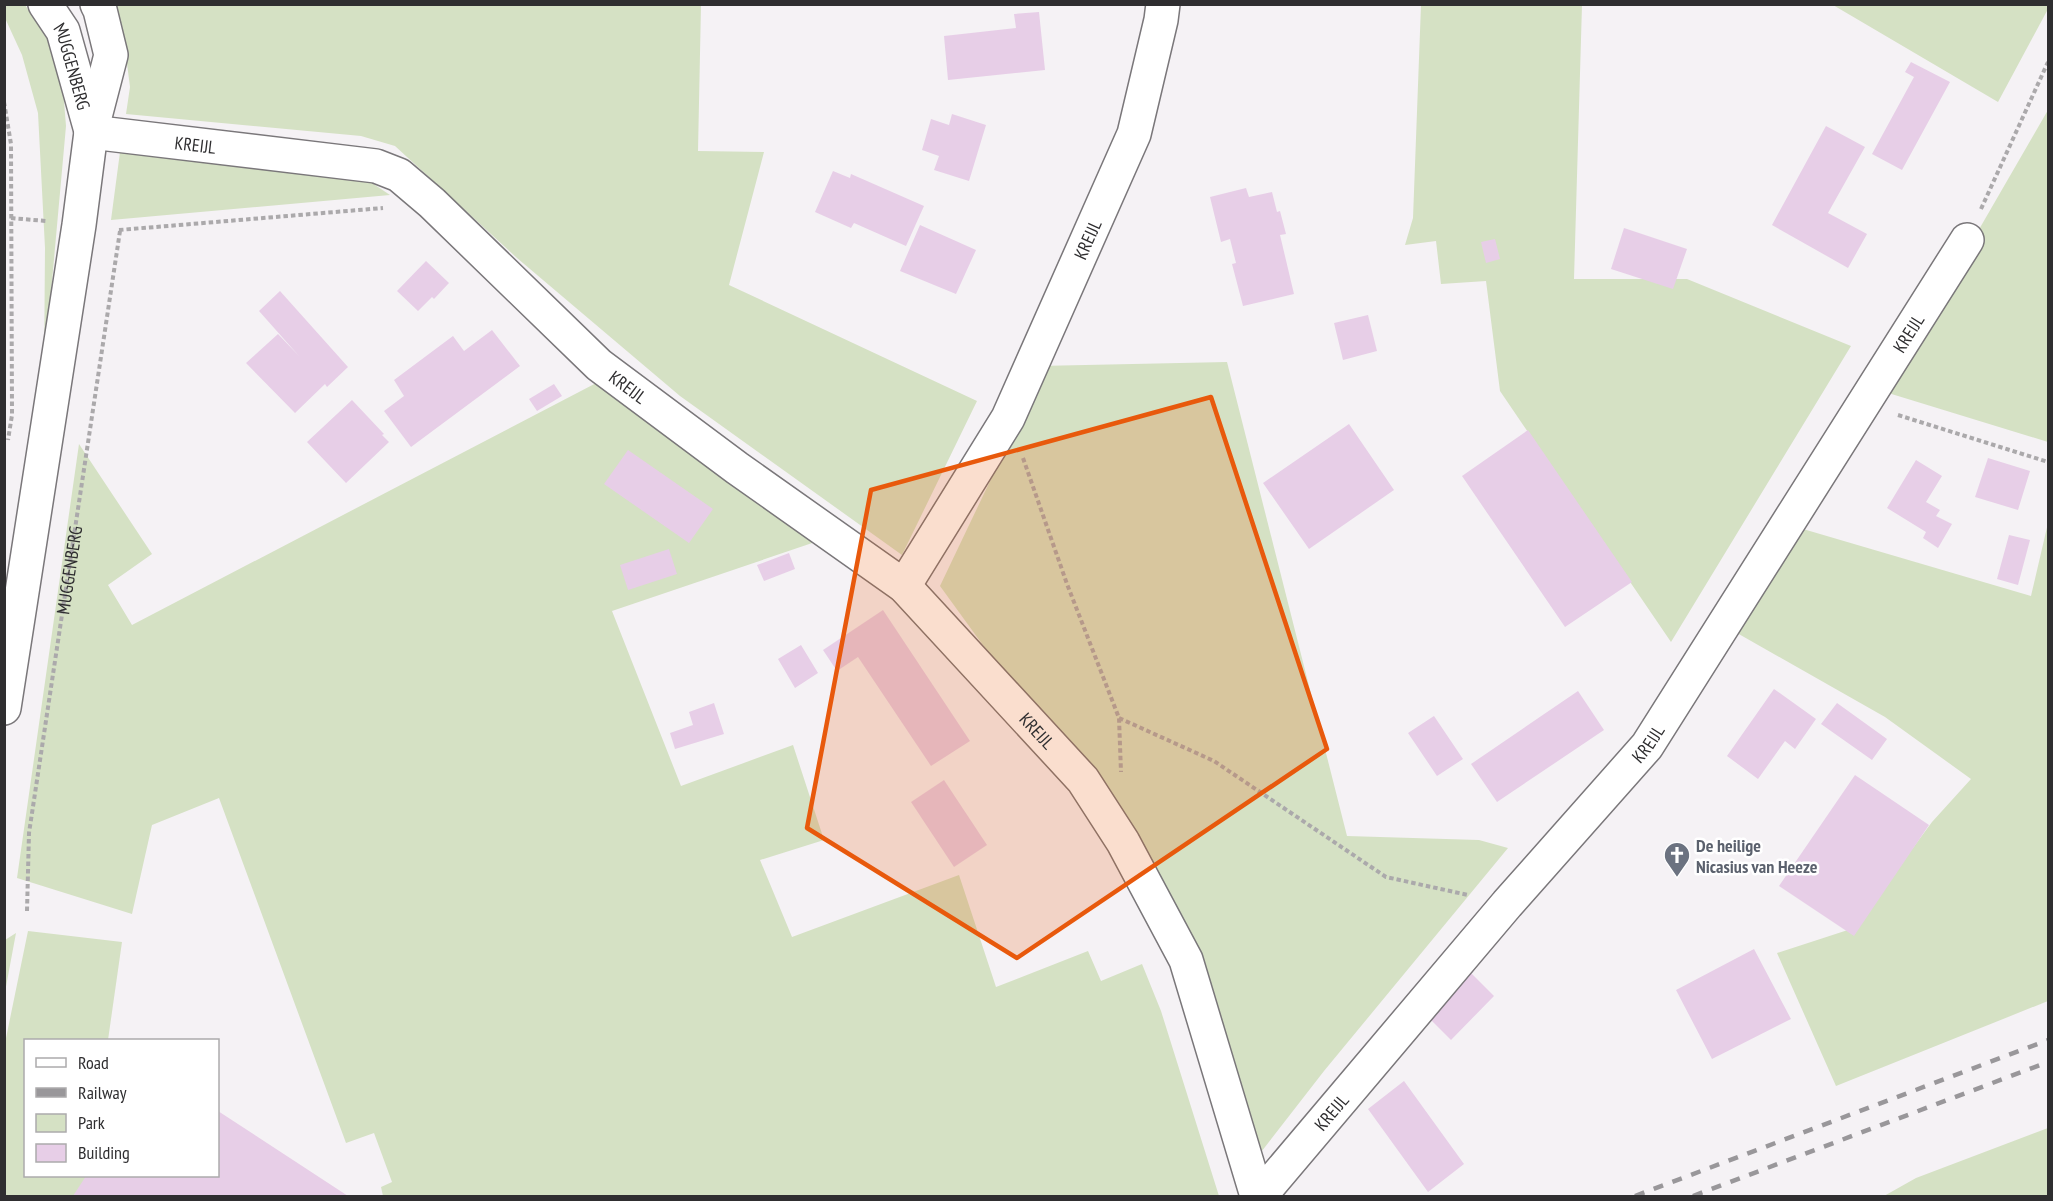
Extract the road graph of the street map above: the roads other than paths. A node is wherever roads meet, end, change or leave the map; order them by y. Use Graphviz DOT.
graph roads {
  1 [pos="45,4"];
  2 [pos="97,4"];
  3 [pos="1163,4"];
  4 [pos="91,132"];
  5 [pos="1967,240"];
  6 [pos="904,586"];
  7 [pos="4,708"];
  8 [pos="1258,1197"];
  1 -- 4 [label="street, MUGGENBERG"];
  2 -- 4 [label="street, MUGGENBERG"];
  3 -- 6 [label="street, KREIJL"];
  4 -- 6 [label="street, KREIJL"];
  4 -- 7 [label="street, MUGGENBERG"];
  5 -- 8 [label="street, KREIJL"];
  6 -- 8 [label="street, KREIJL"];
}
